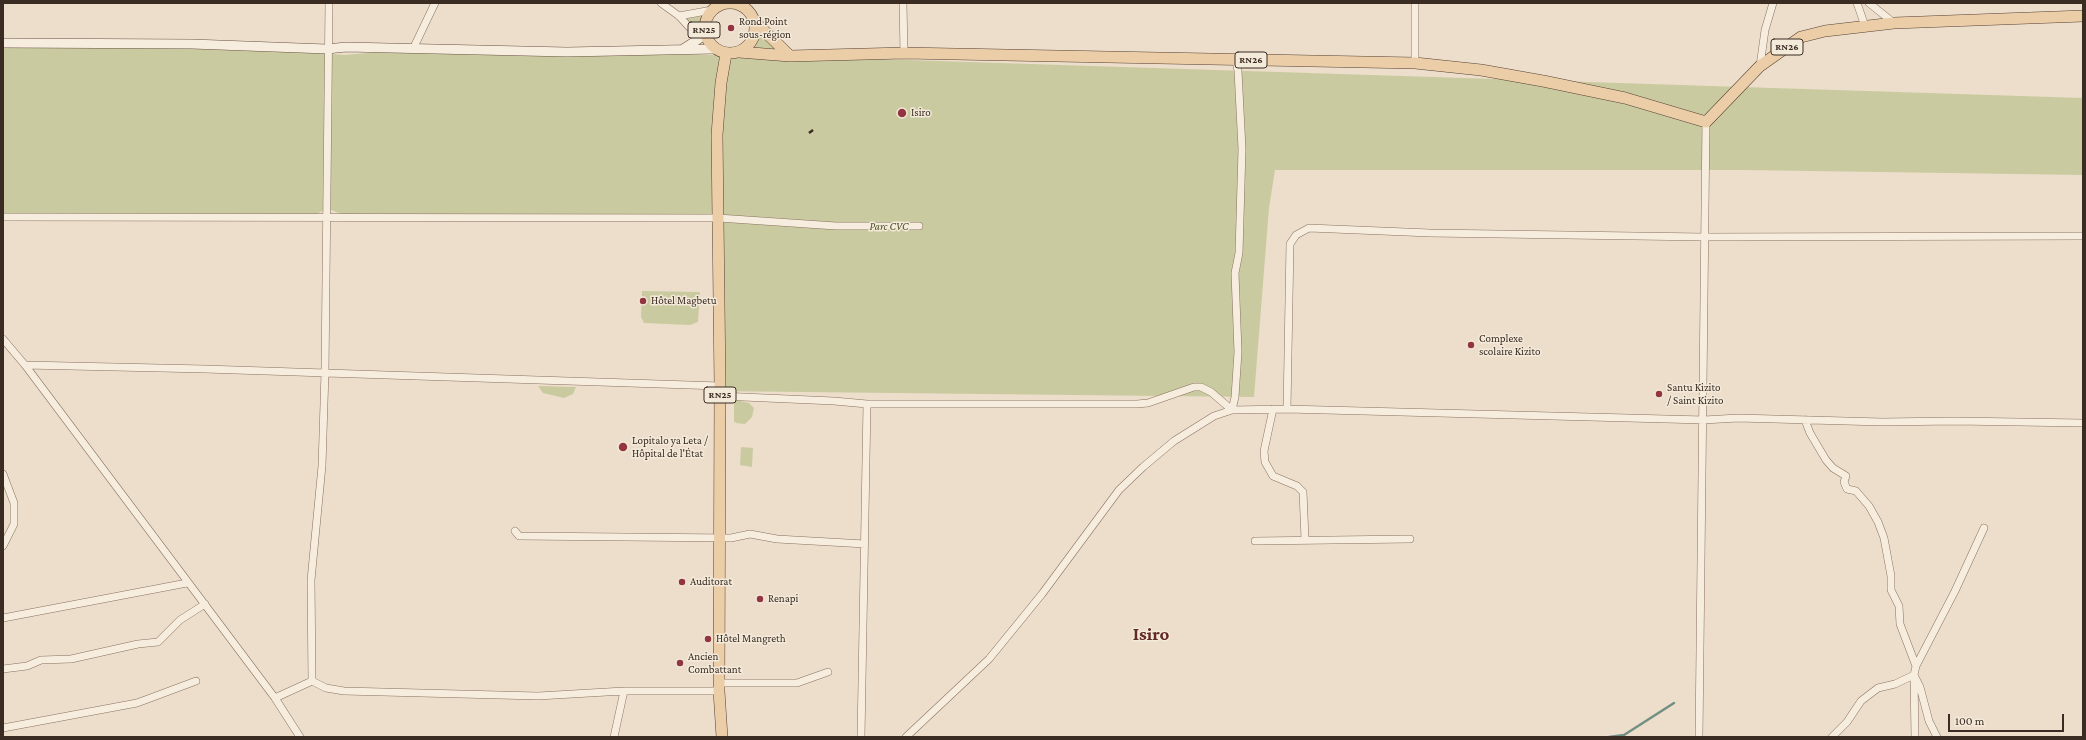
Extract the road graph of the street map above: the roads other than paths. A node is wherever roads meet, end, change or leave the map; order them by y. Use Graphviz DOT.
graph roads {
  1 [pos="329,3"];
  2 [pos="435,3"];
  3 [pos="661,3"];
  4 [pos="903,3"];
  5 [pos="1415,3"];
  6 [pos="1773,3"];
  7 [pos="1857,3"];
  8 [pos="1869,3"];
  9 [pos="745,6"];
  10 [pos="716,7"];
  11 [pos="679,16"];
  12 [pos="2083,16"];
  13 [pos="754,21"];
  14 [pos="1894,23"];
  15 [pos="1865,26"];
  16 [pos="705,34"];
  17 [pos="3,43"];
  18 [pos="714,48"];
  19 [pos="327,49"];
  20 [pos="413,49"];
  21 [pos="682,49"];
  22 [pos="739,52"];
  23 [pos="904,53"];
  24 [pos="726,54"];
  25 [pos="790,56"];
  26 [pos="1236,60"];
  27 [pos="1414,63"];
  28 [pos="1760,66"];
  29 [pos="1706,122"];
  30 [pos="3,217"];
  31 [pos="327,217"];
  32 [pos="718,218"];
  33 [pos="919,226"];
  34 [pos="2083,236"];
  35 [pos="1704,237"];
  36 [pos="3,339"];
  37 [pos="25,364"];
  38 [pos="325,372"];
  39 [pos="720,391"];
  40 [pos="867,404"];
  41 [pos="1287,409"];
  42 [pos="1232,410"];
  43 [pos="1273,410"];
  44 [pos="1704,420"];
  45 [pos="1805,420"];
  46 [pos="2083,423"];
  47 [pos="3,474"];
  48 [pos="1984,528"];
  49 [pos="516,531"];
  50 [pos="720,537"];
  51 [pos="1305,539"];
  52 [pos="1410,539"];
  53 [pos="1255,541"];
  54 [pos="865,544"];
  55 [pos="3,546"];
  56 [pos="187,582"];
  57 [pos="204,604"];
  58 [pos="3,618"];
  59 [pos="1916,666"];
  60 [pos="3,669"];
  61 [pos="828,672"];
  62 [pos="1914,675"];
  63 [pos="196,681"];
  64 [pos="312,681"];
  65 [pos="719,687"];
  66 [pos="624,691"];
  67 [pos="275,698"];
  68 [pos="3,728"];
  69 [pos="300,737"];
  70 [pos="614,737"];
  71 [pos="722,737"];
  72 [pos="861,737"];
  73 [pos="906,737"];
  74 [pos="1699,737"];
  75 [pos="1832,737"];
  76 [pos="1915,737"];
  77 [pos="1937,737"];
  1 -- 19 [label="street"];
  2 -- 20 [label="street"];
  3 -- 11 [label="street"];
  4 -- 23 [label="street"];
  5 -- 27 [label="street"];
  6 -- 28 [label="street"];
  7 -- 15 [label="street"];
  8 -- 14 [label="street"];
  9 -- 10 [label="main road, RN25"];
  9 -- 13 [label="main road, RN25"];
  10 -- 11 [label="street"];
  10 -- 16 [label="main road, RN25"];
  11 -- 16 [label="street"];
  12 -- 14 [label="main road, RN26"];
  13 -- 22 [label="main road"];
  13 -- 25 [label="main road"];
  14 -- 15 [label="main road, RN26"];
  15 -- 28 [label="main road, RN26"];
  16 -- 18 [label="main road, RN25"];
  16 -- 21 [label="main road"];
  17 -- 19 [label="main road"];
  18 -- 21 [label="main road"];
  18 -- 24 [label="main road, RN25"];
  19 -- 20 [label="main road"];
  19 -- 31 [label="street"];
  20 -- 21 [label="main road"];
  22 -- 24 [label="main road"];
  22 -- 25 [label="main road, RN26"];
  23 -- 25 [label="main road, RN26"];
  23 -- 26 [label="main road, RN26"];
  24 -- 32 [label="main road, RN25"];
  26 -- 27 [label="main road, RN26"];
  26 -- 42 [label="street"];
  27 -- 29 [label="main road, RN26"];
  28 -- 29 [label="main road, RN26"];
  29 -- 35 [label="street"];
  30 -- 31 [label="street"];
  31 -- 32 [label="street"];
  31 -- 38 [label="street"];
  32 -- 33 [label="street"];
  32 -- 39 [label="main road, RN25"];
  34 -- 35 [label="street"];
  35 -- 41 [label="street"];
  35 -- 44 [label="street"];
  36 -- 37 [label="street"];
  37 -- 38 [label="street"];
  37 -- 56 [label="street"];
  38 -- 39 [label="street"];
  38 -- 64 [label="street"];
  39 -- 40 [label="street"];
  39 -- 50 [label="main road, RN25"];
  40 -- 42 [label="street"];
  40 -- 54 [label="street"];
  41 -- 43 [label="street"];
  41 -- 44 [label="street"];
  42 -- 43 [label="street"];
  42 -- 73 [label="street"];
  43 -- 51 [label="street"];
  44 -- 45 [label="street"];
  44 -- 74 [label="street"];
  45 -- 46 [label="street"];
  45 -- 59 [label="street"];
  47 -- 55 [label="street"];
  48 -- 59 [label="street"];
  49 -- 50 [label="street"];
  50 -- 54 [label="street"];
  50 -- 65 [label="main road, RN25"];
  51 -- 52 [label="street"];
  51 -- 53 [label="street"];
  54 -- 72 [label="street"];
  56 -- 57 [label="street"];
  56 -- 58 [label="street"];
  57 -- 60 [label="street"];
  57 -- 67 [label="street"];
  59 -- 62 [label="street"];
  61 -- 65 [label="street"];
  62 -- 75 [label="street"];
  62 -- 76 [label="street"];
  62 -- 77 [label="street"];
  63 -- 68 [label="street"];
  64 -- 66 [label="street"];
  64 -- 67 [label="street"];
  65 -- 66 [label="street"];
  65 -- 71 [label="main road, RN25"];
  66 -- 70 [label="street"];
  67 -- 69 [label="street"];
}
